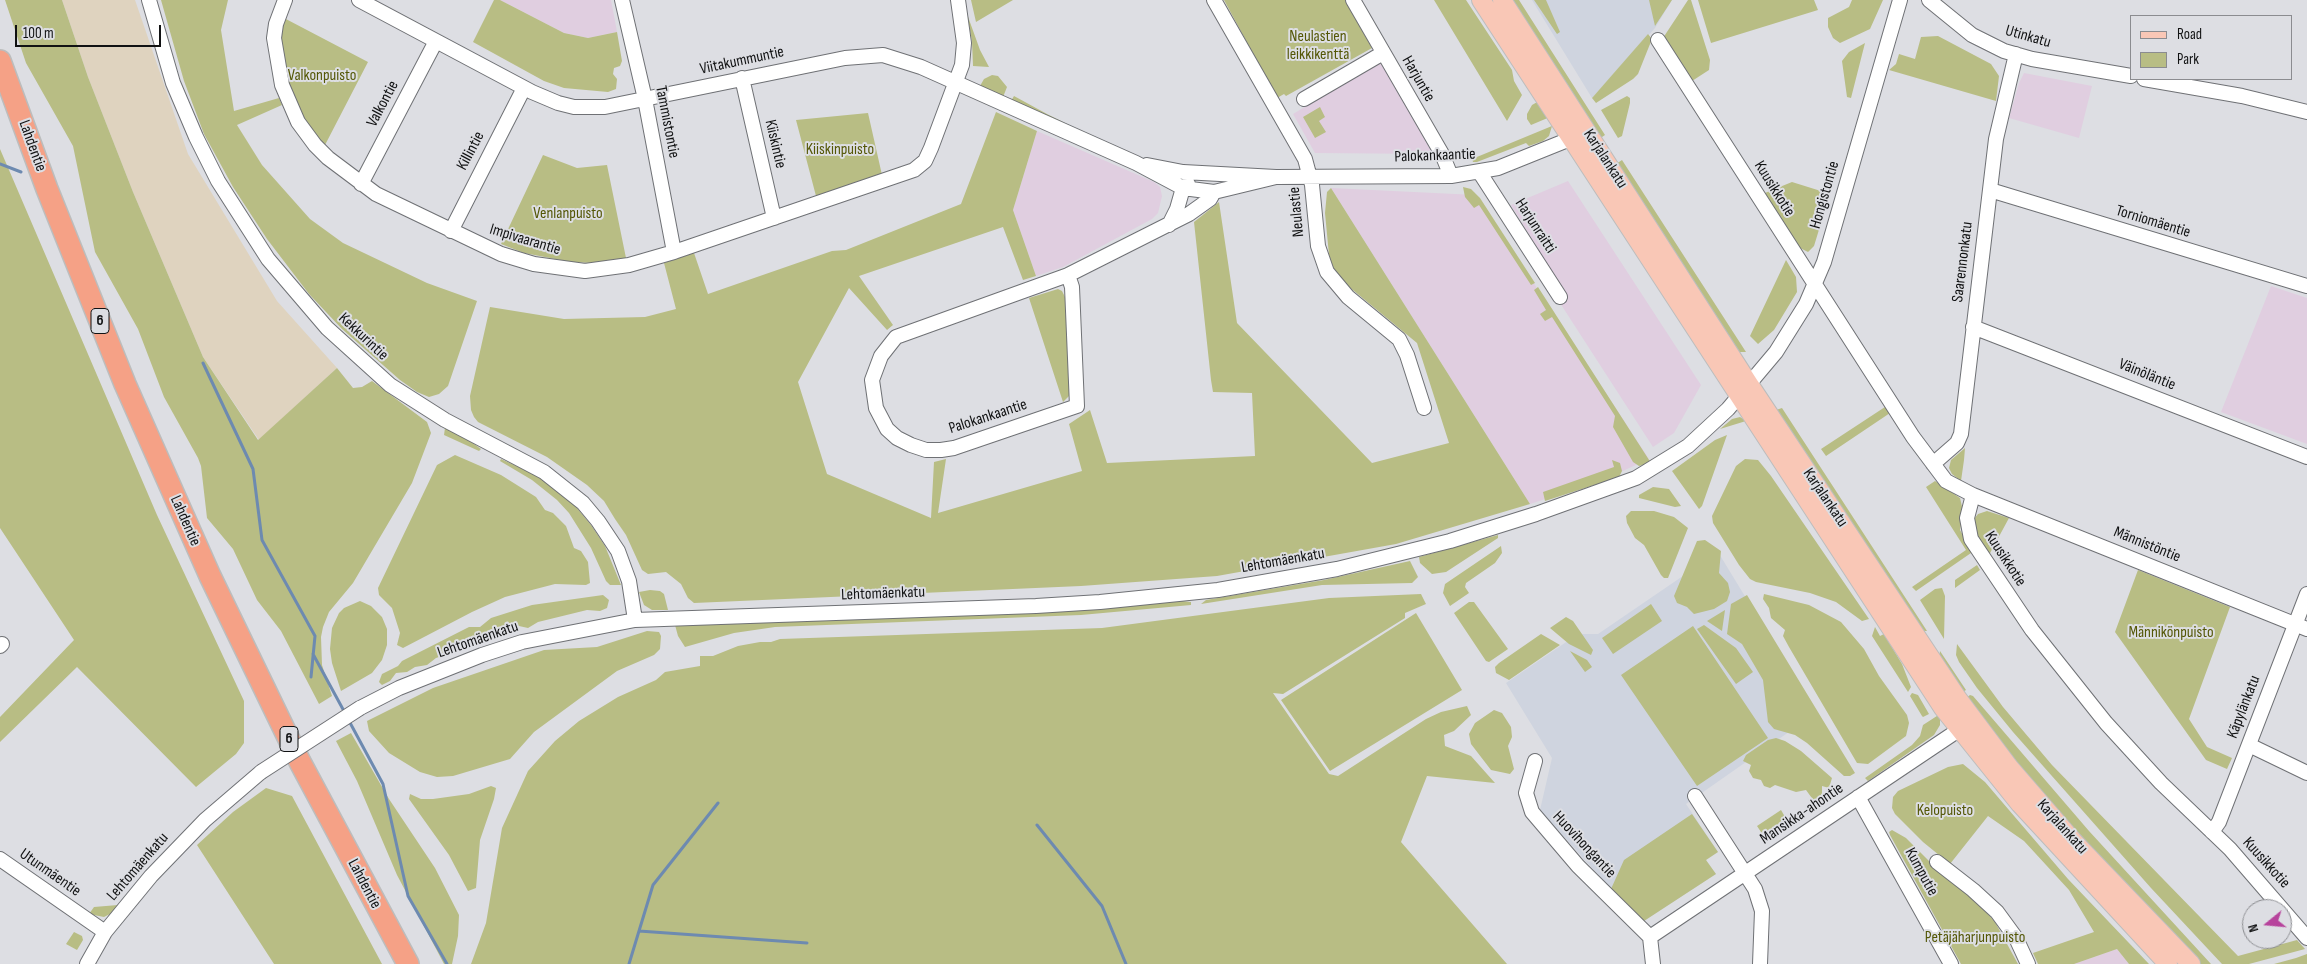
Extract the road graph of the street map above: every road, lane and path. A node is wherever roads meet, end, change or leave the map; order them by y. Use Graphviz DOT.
graph roads {
  1 [pos="149,0"];
  2 [pos="285,0"];
  3 [pos="359,0"];
  4 [pos="622,0"];
  5 [pos="958,0"];
  6 [pos="1214,0"];
  7 [pos="1353,0"];
  8 [pos="1481,0"];
  9 [pos="1502,0"];
  10 [pos="1900,0"];
  11 [pos="1929,0"];
  12 [pos="1658,40"];
  13 [pos="436,41"];
  14 [pos="1383,53"];
  15 [pos="2016,54"];
  16 [pos="0,61"];
  17 [pos="2130,76"];
  18 [pos="742,78"];
  19 [pos="2150,80"];
  20 [pos="955,82"];
  21 [pos="524,88"];
  22 [pos="645,99"];
  23 [pos="1304,99"];
  24 [pos="2307,112"];
  25 [pos="1587,132"];
  26 [pos="1571,139"];
  27 [pos="1136,163"];
  28 [pos="1202,173"];
  29 [pos="1480,173"];
  30 [pos="1311,175"];
  31 [pos="1276,176"];
  32 [pos="1451,176"];
  33 [pos="361,184"];
  34 [pos="1183,188"];
  35 [pos="1990,190"];
  36 [pos="1214,192"];
  37 [pos="774,218"];
  38 [pos="1169,225"];
  39 [pos="451,231"];
  40 [pos="674,252"];
  41 [pos="1068,275"];
  42 [pos="1815,286"];
  43 [pos="2307,286"];
  44 [pos="1560,297"];
  45 [pos="1973,327"];
  46 [pos="1744,390"];
  47 [pos="1424,408"];
  48 [pos="2307,457"];
  49 [pos="1932,464"];
  50 [pos="1973,495"];
  51 [pos="2307,594"];
  52 [pos="635,620"];
  53 [pos="2301,626"];
  54 [pos="1966,725"];
  55 [pos="2248,745"];
  56 [pos="1535,761"];
  57 [pos="2307,773"];
  58 [pos="1695,796"];
  59 [pos="1858,797"];
  60 [pos="2212,832"];
  61 [pos="0,859"];
  62 [pos="1937,862"];
  63 [pos="1745,872"];
  64 [pos="105,932"];
  65 [pos="1650,937"];
  66 [pos="2307,938"];
  67 [pos="87,964"];
  68 [pos="408,964"];
  69 [pos="1652,964"];
  70 [pos="1760,964"];
  71 [pos="1951,964"];
  72 [pos="2028,964"];
  73 [pos="2168,964"];
  74 [pos="2191,964"];
  1 -- 52 [label="street, Kekkurintie"];
  2 -- 33 [label="street, Impivaarantie"];
  3 -- 13 [label="street, Viitakummuntie"];
  4 -- 22 [label="street, Tammistontie"];
  5 -- 20 [label="street, Impivaarantie"];
  6 -- 30 [label="street, Neulastie"];
  7 -- 14 [label="street, Harjuntie"];
  8 -- 26 [label="main road, Karjalankatu"];
  9 -- 25 [label="main road, Karjalankatu"];
  10 -- 42 [label="street, Hongistontie"];
  11 -- 15 [label="street, Utinkatu"];
  12 -- 42 [label="street, Kuusikkotie"];
  13 -- 21 [label="street, Viitakummuntie"];
  13 -- 33 [label="street, Valkontie"];
  14 -- 23 [label="street"];
  14 -- 32 [label="street, Harjuntie"];
  15 -- 17 [label="street, Utinkatu"];
  15 -- 35 [label="street, Saarennonkatu"];
  16 -- 68 [label="highway, Lahdentie / 6"];
  18 -- 20 [label="street, Viitakummuntie"];
  18 -- 22 [label="street, Viitakummuntie"];
  18 -- 37 [label="street, Kiiskintie"];
  19 -- 24 [label="street"];
  20 -- 27 [label="street, Viitakummuntie"];
  20 -- 37 [label="street, Impivaarantie"];
  21 -- 22 [label="street, Viitakummuntie"];
  21 -- 39 [label="street, Killintie"];
  22 -- 40 [label="street, Tammistontie"];
  25 -- 26 [label="street, Palokankaantie"];
  25 -- 46 [label="main road, Karjalankatu"];
  26 -- 29 [label="street, Palokankaantie"];
  26 -- 46 [label="main road, Karjalankatu"];
  27 -- 28 [label="street, Viitakummuntie"];
  27 -- 34 [label="street, Viitakummuntie"];
  28 -- 31 [label="street, Palokankaantie"];
  28 -- 34 [label="street"];
  28 -- 36 [label="street"];
  29 -- 32 [label="street, Palokankaantie"];
  29 -- 44 [label="street, Harjunraitti"];
  30 -- 31 [label="street, Palokankaantie"];
  30 -- 32 [label="street, Palokankaantie"];
  30 -- 47 [label="street, Neulastie"];
  31 -- 36 [label="street, Palokankaantie"];
  33 -- 39 [label="street, Impivaarantie"];
  34 -- 36 [label="street, Viitakummuntie"];
  34 -- 38 [label="street"];
  35 -- 43 [label="street, Torniomäentie"];
  35 -- 45 [label="street, Saarennonkatu"];
  36 -- 38 [label="street, Palokankaantie"];
  37 -- 40 [label="street, Impivaarantie"];
  38 -- 41 [label="street, Palokankaantie"];
  39 -- 40 [label="street, Impivaarantie"];
  41 -- 41 [label="street, Palokankaantie"];
  42 -- 46 [label="street, Hongistontie"];
  42 -- 49 [label="street, Kuusikkotie"];
  45 -- 48 [label="street, Väinöläntie"];
  45 -- 49 [label="street, Saarennonkatu"];
  46 -- 52 [label="street, Lehtomäenkatu"];
  46 -- 54 [label="main road, Karjalankatu"];
  49 -- 50 [label="street, Kuusikkotie"];
  50 -- 53 [label="street, Männistöntie"];
  50 -- 60 [label="street, Kuusikkotie"];
  51 -- 53 [label="street, Käpylänkatu"];
  52 -- 64 [label="street, Lehtomäenkatu, bridge"];
  53 -- 55 [label="street, Käpylänkatu"];
  54 -- 59 [label="street, Mansikka-ahontie"];
  54 -- 73 [label="main road, Karjalankatu"];
  54 -- 74 [label="main road, Karjalankatu"];
  55 -- 57 [label="street"];
  55 -- 60 [label="street, Käpylänkatu"];
  56 -- 65 [label="street, Huovihongantie"];
  58 -- 63 [label="street"];
  59 -- 63 [label="street, Mansikka-ahontie"];
  59 -- 71 [label="street, Kumputie"];
  60 -- 66 [label="street, Kuusikkotie"];
  61 -- 64 [label="street, Utunmäentie"];
  62 -- 72 [label="street"];
  63 -- 65 [label="street, Mansikka-ahontie"];
  63 -- 70 [label="street"];
  64 -- 67 [label="street, Lehtomäenkatu"];
  65 -- 69 [label="street"];
}
